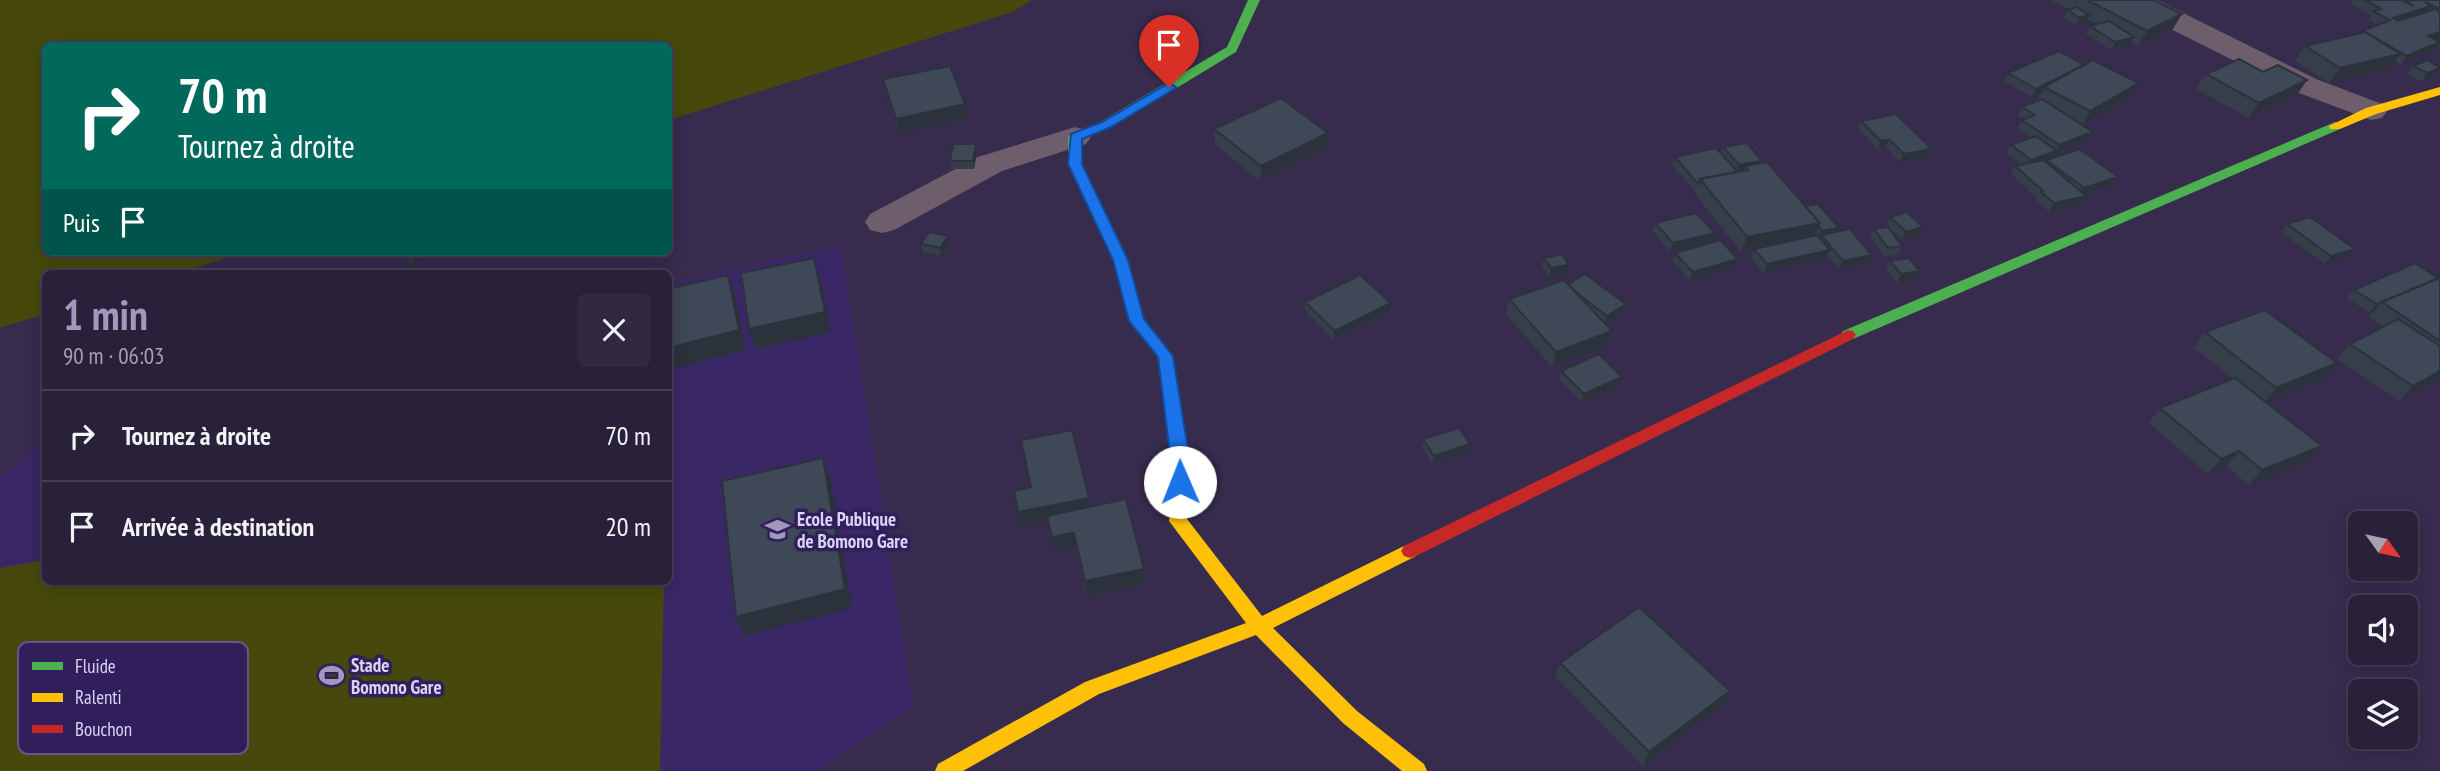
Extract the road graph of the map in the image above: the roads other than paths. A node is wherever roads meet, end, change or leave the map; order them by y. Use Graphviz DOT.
graph roads {
  1 [pos="1254,0"];
  2 [pos="2135,0"];
  3 [pos="2440,91"];
  4 [pos="2371,111"];
  5 [pos="1075,137"];
  6 [pos="882,222"];
  7 [pos="1259,626"];
  8 [pos="945,771"];
  9 [pos="1417,771"];
  1 -- 5 [label="main road"];
  2 -- 4 [label="street"];
  3 -- 4 [label="main road"];
  4 -- 7 [label="main road"];
  5 -- 6 [label="street"];
  5 -- 7 [label="main road"];
  7 -- 8 [label="main road"];
  7 -- 9 [label="main road"];
}
